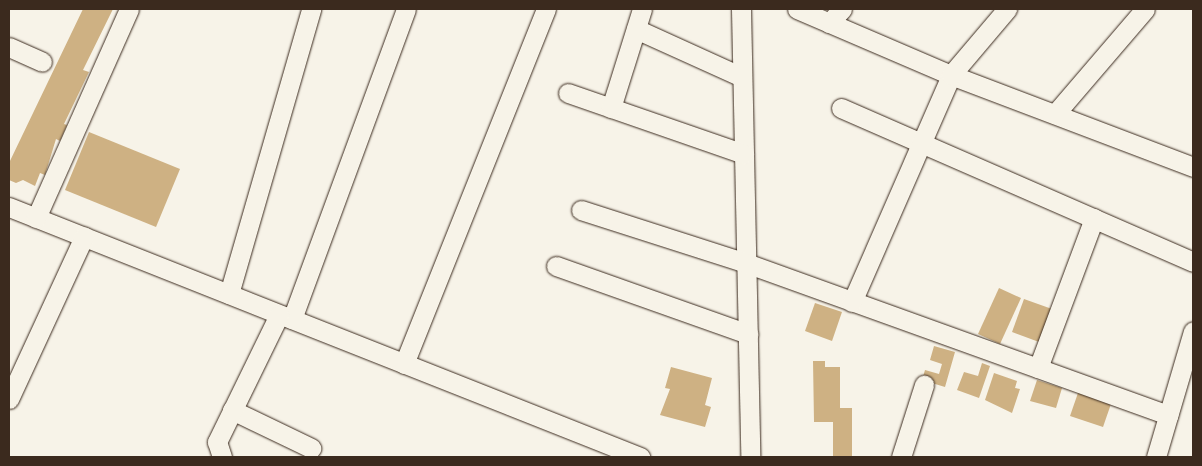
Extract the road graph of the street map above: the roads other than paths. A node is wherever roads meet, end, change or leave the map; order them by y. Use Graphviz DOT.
graph roads {
  1 [pos="129,9"];
  2 [pos="311,9"];
  3 [pos="406,9"];
  4 [pos="546,9"];
  5 [pos="642,9"];
  6 [pos="741,9"];
  7 [pos="797,9"];
  8 [pos="842,9"];
  9 [pos="1007,9"];
  10 [pos="1145,9"];
  11 [pos="829,23"];
  12 [pos="636,29"];
  13 [pos="9,47"];
  14 [pos="42,62"];
  15 [pos="951,75"];
  16 [pos="742,77"];
  17 [pos="568,93"];
  18 [pos="611,108"];
  19 [pos="841,108"];
  20 [pos="1055,114"];
  21 [pos="921,143"];
  22 [pos="744,154"];
  23 [pos="1193,167"];
  24 [pos="9,207"];
  25 [pos="581,210"];
  26 [pos="36,218"];
  27 [pos="1094,218"];
  28 [pos="84,237"];
  29 [pos="1193,262"];
  30 [pos="746,263"];
  31 [pos="556,266"];
  32 [pos="229,294"];
  33 [pos="852,302"];
  34 [pos="286,317"];
  35 [pos="748,334"];
  36 [pos="1192,340"];
  37 [pos="404,364"];
  38 [pos="1038,368"];
  39 [pos="1188,370"];
  40 [pos="924,385"];
  41 [pos="9,399"];
  42 [pos="232,410"];
  43 [pos="1169,415"];
  44 [pos="311,448"];
  45 [pos="222,457"];
  46 [pos="640,457"];
  47 [pos="750,457"];
  48 [pos="901,457"];
  49 [pos="1156,457"];
  1 -- 26 [label="street"];
  2 -- 32 [label="street"];
  3 -- 34 [label="street"];
  4 -- 37 [label="street"];
  5 -- 12 [label="street"];
  6 -- 16 [label="street"];
  7 -- 11 [label="street"];
  8 -- 11 [label="street"];
  9 -- 15 [label="street"];
  10 -- 20 [label="street"];
  11 -- 15 [label="street"];
  12 -- 16 [label="street"];
  12 -- 18 [label="street"];
  13 -- 14 [label="street"];
  15 -- 20 [label="street"];
  15 -- 21 [label="street"];
  16 -- 22 [label="street"];
  17 -- 18 [label="street"];
  18 -- 22 [label="street"];
  19 -- 21 [label="street"];
  20 -- 23 [label="street"];
  21 -- 27 [label="street"];
  21 -- 33 [label="street"];
  22 -- 30 [label="street"];
  24 -- 26 [label="street"];
  25 -- 30 [label="street"];
  26 -- 28 [label="street"];
  27 -- 29 [label="street"];
  27 -- 38 [label="street"];
  28 -- 32 [label="street"];
  28 -- 41 [label="street"];
  30 -- 33 [label="street"];
  30 -- 35 [label="street"];
  31 -- 35 [label="street"];
  32 -- 34 [label="street"];
  33 -- 38 [label="street"];
  34 -- 37 [label="street"];
  34 -- 42 [label="street"];
  35 -- 47 [label="street"];
  36 -- 39 [label="street"];
  37 -- 46 [label="street"];
  38 -- 43 [label="street"];
  39 -- 43 [label="street"];
  40 -- 48 [label="street"];
  42 -- 44 [label="street"];
  42 -- 45 [label="street"];
  43 -- 49 [label="street"];
}
